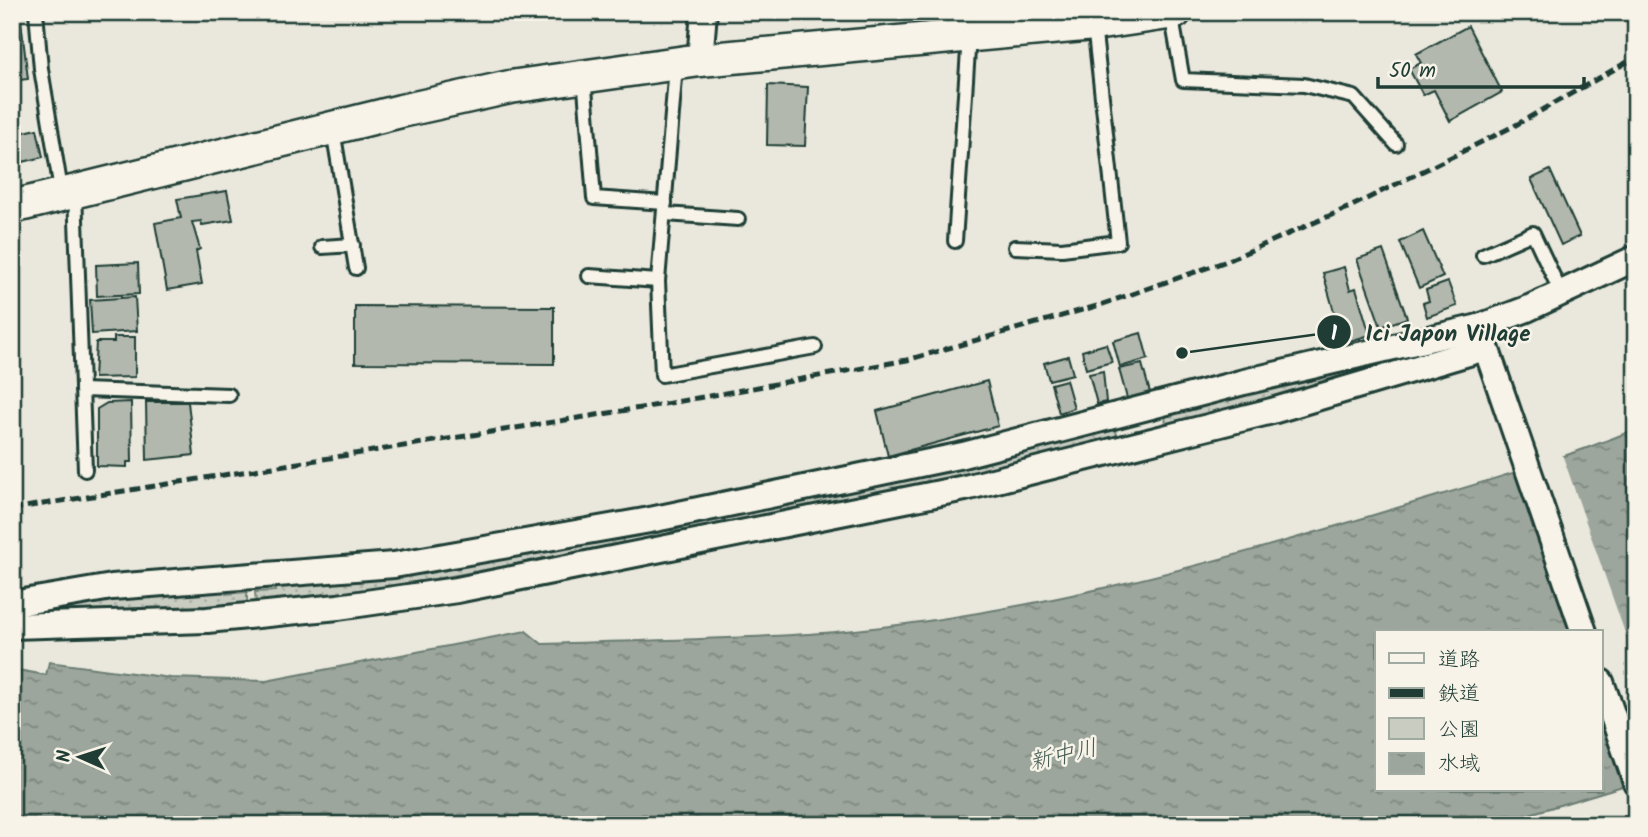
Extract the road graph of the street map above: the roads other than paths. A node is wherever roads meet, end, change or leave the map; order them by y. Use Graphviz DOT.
graph roads {
  1 [pos="36,12"];
  2 [pos="704,12"];
  3 [pos="1173,13"];
  4 [pos="1094,24"];
  5 [pos="969,35"];
  6 [pos="688,61"];
  7 [pos="584,76"];
  8 [pos="332,129"];
  9 [pos="1396,144"];
  10 [pos="68,194"];
  11 [pos="12,207"];
  12 [pos="665,208"];
  13 [pos="738,219"];
  14 [pos="956,241"];
  15 [pos="353,245"];
  16 [pos="322,247"];
  17 [pos="1015,247"];
  18 [pos="1483,256"];
  19 [pos="1636,258"];
  20 [pos="356,268"];
  21 [pos="589,276"];
  22 [pos="659,281"];
  23 [pos="1561,293"];
  24 [pos="815,347"];
  25 [pos="1485,347"];
  26 [pos="82,390"];
  27 [pos="229,395"];
  28 [pos="85,470"];
  29 [pos="12,604"];
  30 [pos="12,626"];
  31 [pos="1583,630"];
  32 [pos="1602,685"];
  33 [pos="1636,782"];
  1 -- 10 [label="lane"];
  2 -- 6 [label="street"];
  3 -- 4 [label="street"];
  3 -- 9 [label="lane"];
  4 -- 5 [label="street"];
  4 -- 17 [label="lane"];
  5 -- 6 [label="street"];
  5 -- 14 [label="lane"];
  6 -- 7 [label="street"];
  6 -- 12 [label="lane"];
  7 -- 8 [label="street"];
  7 -- 12 [label="lane"];
  8 -- 10 [label="street"];
  8 -- 15 [label="lane"];
  10 -- 11 [label="street"];
  10 -- 26 [label="lane"];
  12 -- 13 [label="lane"];
  12 -- 22 [label="lane"];
  15 -- 16 [label="lane"];
  15 -- 20 [label="lane"];
  18 -- 23 [label="lane"];
  19 -- 23 [label="street"];
  21 -- 22 [label="lane"];
  22 -- 24 [label="lane"];
  23 -- 25 [label="street"];
  25 -- 29 [label="street"];
  25 -- 30 [label="street"];
  25 -- 31 [label="street"];
  26 -- 27 [label="lane"];
  26 -- 28 [label="lane"];
  32 -- 33 [label="street"];
}
